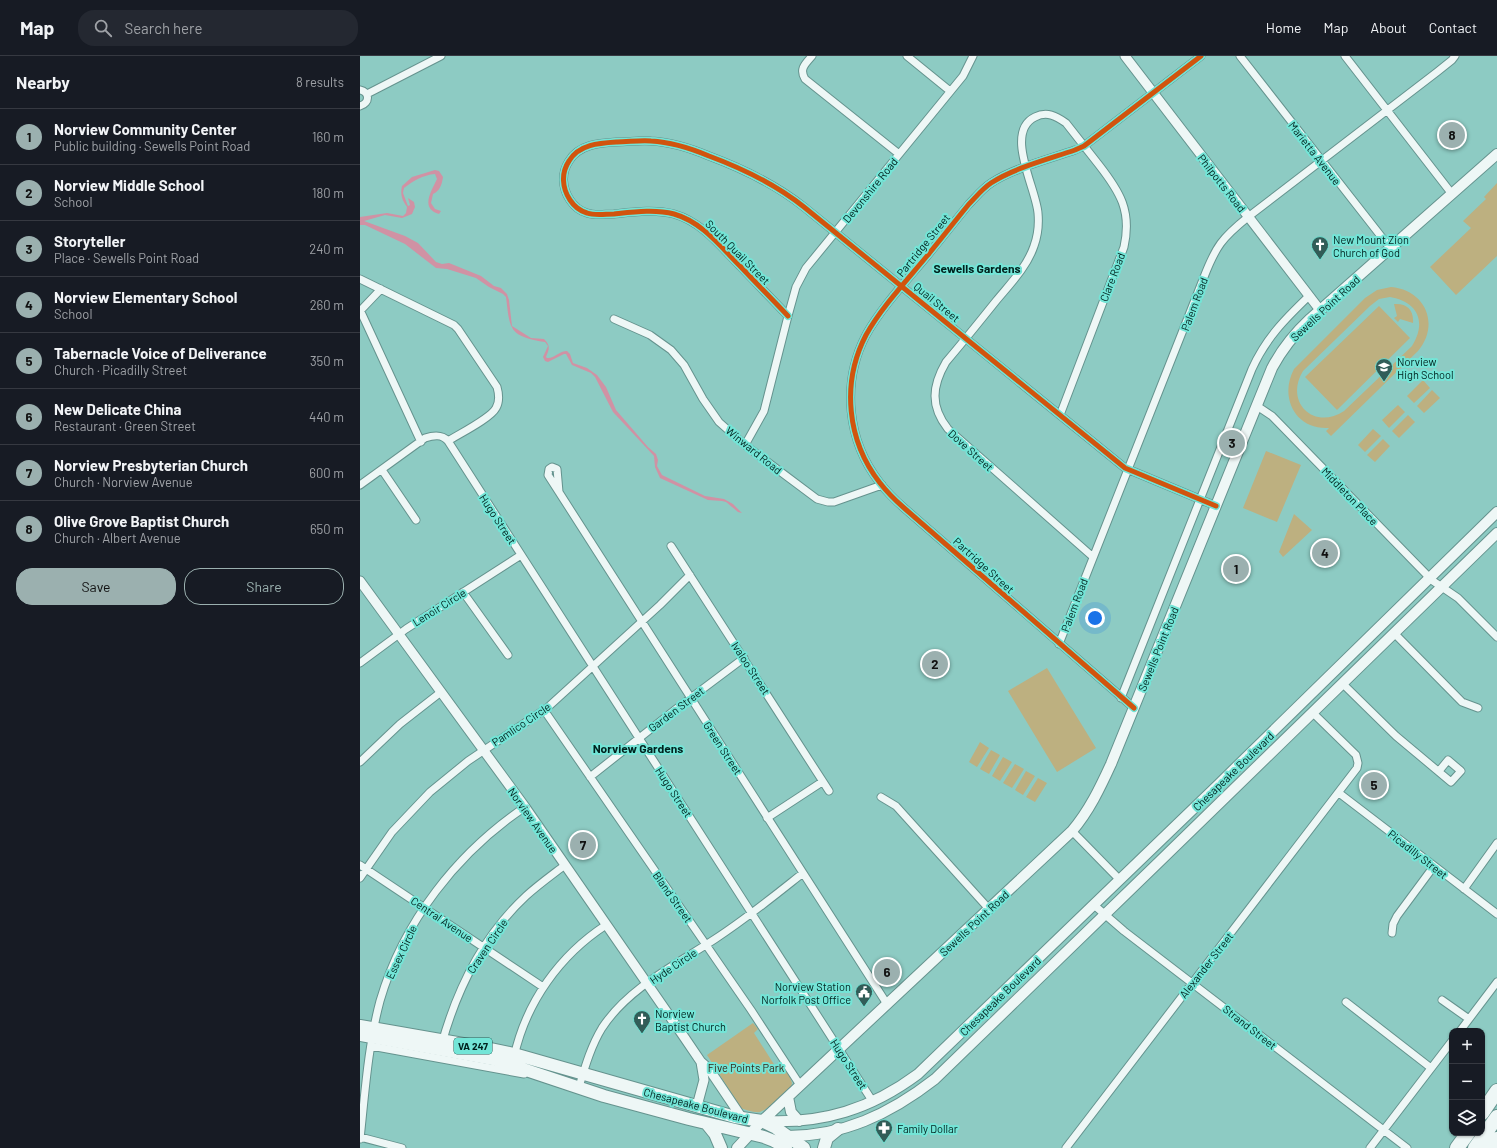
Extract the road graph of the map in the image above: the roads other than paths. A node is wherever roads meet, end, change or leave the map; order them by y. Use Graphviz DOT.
graph roads {
  1 [pos="812,56"];
  2 [pos="907,56"];
  3 [pos="973,56"];
  4 [pos="1125,56"];
  5 [pos="1201,56"];
  6 [pos="1240,56"];
  7 [pos="1345,56"];
  8 [pos="1454,56"];
  9 [pos="439,57"];
  10 [pos="360,90"];
  11 [pos="950,92"];
  12 [pos="1152,93"];
  13 [pos="367,94"];
  14 [pos="360,106"];
  15 [pos="1387,110"];
  16 [pos="635,142"];
  17 [pos="1084,146"];
  18 [pos="899,154"];
  19 [pos="1497,154"];
  20 [pos="1321,160"];
  21 [pos="1026,167"];
  22 [pos="1452,194"];
  23 [pos="1248,217"];
  24 [pos="835,232"];
  25 [pos="1390,249"];
  26 [pos="360,279"];
  27 [pos="902,287"];
  28 [pos="381,289"];
  29 [pos="1309,296"];
  30 [pos="1320,310"];
  31 [pos="360,311"];
  32 [pos="788,316"];
  33 [pos="614,319"];
  34 [pos="966,338"];
  35 [pos="1257,406"];
  36 [pos="1060,414"];
  37 [pos="448,441"];
  38 [pos="420,442"];
  39 [pos="745,445"];
  40 [pos="1128,469"];
  41 [pos="382,470"];
  42 [pos="360,485"];
  43 [pos="882,485"];
  44 [pos="559,492"];
  45 [pos="1200,499"];
  46 [pos="1216,506"];
  47 [pos="1497,512"];
  48 [pos="416,520"];
  49 [pos="1497,533"];
  50 [pos="671,546"];
  51 [pos="521,555"];
  52 [pos="1093,557"];
  53 [pos="690,575"];
  54 [pos="1430,578"];
  55 [pos="360,581"];
  56 [pos="1442,587"];
  57 [pos="463,592"];
  58 [pos="641,622"];
  59 [pos="1394,633"];
  60 [pos="399,634"];
  61 [pos="1497,637"];
  62 [pos="1059,644"];
  63 [pos="508,655"];
  64 [pos="744,658"];
  65 [pos="360,663"];
  66 [pos="593,667"];
  67 [pos="1343,684"];
  68 [pos="441,692"];
  69 [pos="691,698"];
  70 [pos="1121,698"];
  71 [pos="1134,708"];
  72 [pos="1478,708"];
  73 [pos="544,710"];
  74 [pos="1313,713"];
  75 [pos="640,738"];
  76 [pos="483,750"];
  77 [pos="360,762"];
  78 [pos="1439,771"];
  79 [pos="590,777"];
  80 [pos="822,782"];
  81 [pos="829,791"];
  82 [pos="1339,793"];
  83 [pos="881,797"];
  84 [pos="525,807"];
  85 [pos="767,818"];
  86 [pos="1072,831"];
  87 [pos="1497,843"];
  88 [pos="565,866"];
  89 [pos="1434,866"];
  90 [pos="363,867"];
  91 [pos="803,873"];
  92 [pos="360,878"];
  93 [pos="1120,880"];
  94 [pos="1464,889"];
  95 [pos="1094,905"];
  96 [pos="424,908"];
  97 [pos="989,909"];
  98 [pos="752,914"];
  99 [pos="1497,914"];
  100 [pos="1105,915"];
  101 [pos="606,925"];
  102 [pos="1392,933"];
  103 [pos="706,944"];
  104 [pos="483,947"];
  105 [pos="1497,982"];
  106 [pos="647,984"];
  107 [pos="1192,984"];
  108 [pos="543,987"];
  109 [pos="1442,1000"];
  110 [pos="1346,1002"];
  111 [pos="887,1004"];
  112 [pos="1469,1019"];
  113 [pos="360,1026"];
  114 [pos="1462,1028"];
  115 [pos="360,1035"];
  116 [pos="372,1037"];
  117 [pos="442,1044"];
  118 [pos="1449,1045"];
  119 [pos="840,1049"];
  120 [pos="513,1060"];
  121 [pos="701,1062"];
  122 [pos="1432,1068"];
  123 [pos="924,1069"];
  124 [pos="583,1074"];
  125 [pos="935,1079"];
  126 [pos="561,1081"];
  127 [pos="800,1085"];
  128 [pos="579,1087"];
  129 [pos="1497,1092"];
  130 [pos="788,1097"];
  131 [pos="873,1102"];
  132 [pos="698,1106"];
  133 [pos="1485,1109"];
  134 [pos="1497,1117"];
  135 [pos="742,1118"];
  136 [pos="762,1121"];
  137 [pos="799,1121"];
  138 [pos="707,1124"];
  139 [pos="838,1130"];
  140 [pos="1383,1131"];
  141 [pos="750,1134"];
  142 [pos="788,1136"];
  143 [pos="1466,1136"];
  144 [pos="360,1138"];
  145 [pos="1497,1139"];
  146 [pos="402,1148"];
  147 [pos="721,1148"];
  148 [pos="737,1148"];
  149 [pos="786,1148"];
  150 [pos="804,1148"];
  151 [pos="824,1148"];
  152 [pos="1066,1148"];
  153 [pos="1370,1148"];
  154 [pos="1407,1148"];
  155 [pos="1457,1148"];
  156 [pos="1475,1148"];
  157 [pos="1490,1148"];
  1 -- 18 [label="street"];
  2 -- 11 [label="street"];
  3 -- 11 [label="street, Devonshire Road"];
  4 -- 12 [label="street, Philpotts Road"];
  5 -- 12 [label="street, Partridge Street"];
  6 -- 20 [label="street, Marietta Avenue"];
  7 -- 15 [label="street"];
  8 -- 15 [label="street, Palem Road"];
  9 -- 13 [label="street"];
  10 -- 13 [label="street"];
  11 -- 18 [label="street, Devonshire Road"];
  12 -- 17 [label="street, Partridge Street"];
  12 -- 23 [label="street, Philpotts Road"];
  13 -- 14 [label="street"];
  15 -- 20 [label="street, Palem Road"];
  15 -- 22 [label="street"];
  16 -- 24 [label="street, Quail Street"];
  16 -- 32 [label="street, South Quail Street"];
  17 -- 21 [label="street, Partridge Street"];
  17 -- 21 [label="street, Clare Road"];
  17 -- 36 [label="street, Clare Road"];
  18 -- 24 [label="street, Devonshire Road"];
  19 -- 22 [label="main road, Sewells Point Road"];
  20 -- 23 [label="street, Palem Road"];
  20 -- 25 [label="street, Marietta Avenue"];
  21 -- 27 [label="street, Partridge Street"];
  21 -- 34 [label="street, Dove Street"];
  22 -- 25 [label="main road, Sewells Point Road"];
  23 -- 29 [label="street, Philpotts Road"];
  23 -- 40 [label="street, Palem Road"];
  24 -- 27 [label="street, Quail Street"];
  24 -- 32 [label="street, Devonshire Road"];
  25 -- 30 [label="main road, Sewells Point Road"];
  26 -- 28 [label="street"];
  27 -- 34 [label="street, Quail Street"];
  27 -- 43 [label="street, Partridge Street"];
  28 -- 31 [label="street"];
  28 -- 37 [label="street"];
  29 -- 30 [label="street, Philpotts Road"];
  29 -- 45 [label="street, Sewells Point Road"];
  30 -- 35 [label="main road, Sewells Point Road"];
  31 -- 38 [label="street"];
  32 -- 39 [label="street, Devonshire Road"];
  33 -- 39 [label="street, Winward Road"];
  34 -- 36 [label="street, Quail Street"];
  34 -- 52 [label="street, Dove Street"];
  35 -- 46 [label="main road, Sewells Point Road"];
  35 -- 54 [label="street, Middleton Place"];
  36 -- 40 [label="street, Quail Street"];
  37 -- 38 [label="street"];
  37 -- 51 [label="street, Hugo Street"];
  38 -- 41 [label="street"];
  39 -- 43 [label="street, Winward Road"];
  40 -- 45 [label="street, Quail Street"];
  40 -- 52 [label="street, Palem Road"];
  41 -- 42 [label="street"];
  41 -- 48 [label="street"];
  43 -- 62 [label="street, Partridge Street"];
  44 -- 58 [label="street, Green Street"];
  45 -- 46 [label="street, Quail Street"];
  45 -- 70 [label="street, Sewells Point Road"];
  46 -- 71 [label="main road, Sewells Point Road"];
  47 -- 54 [label="main road, Chesapeake Boulevard"];
  49 -- 56 [label="main road, Chesapeake Boulevard"];
  50 -- 53 [label="street, Ivaloo Street"];
  51 -- 57 [label="street, Lenoir Circle"];
  51 -- 66 [label="street, Hugo Street"];
  52 -- 62 [label="street, Palem Road"];
  53 -- 58 [label="street, Pamlico Circle"];
  53 -- 64 [label="street, Ivaloo Street"];
  54 -- 56 [label="street, Middleton Place"];
  54 -- 93 [label="main road, Chesapeake Boulevard"];
  55 -- 60 [label="street, Norview Avenue"];
  56 -- 59 [label="main road, Chesapeake Boulevard"];
  56 -- 61 [label="street, Middleton Place"];
  57 -- 60 [label="street, Lenoir Circle"];
  57 -- 63 [label="street"];
  58 -- 66 [label="street, Pamlico Circle"];
  58 -- 69 [label="street, Green Street"];
  59 -- 67 [label="main road, Chesapeake Boulevard"];
  59 -- 72 [label="street"];
  60 -- 65 [label="street, Lenoir Circle"];
  60 -- 68 [label="street, Norview Avenue"];
  62 -- 70 [label="street, Partridge Street"];
  64 -- 69 [label="street, Garden Street"];
  64 -- 80 [label="street, Ivaloo Street"];
  66 -- 73 [label="street, Pamlico Circle"];
  66 -- 75 [label="street, Hugo Street"];
  67 -- 74 [label="main road, Chesapeake Boulevard"];
  67 -- 78 [label="street"];
  68 -- 76 [label="street, Norview Avenue"];
  68 -- 77 [label="street"];
  69 -- 75 [label="street, Garden Street"];
  69 -- 85 [label="street, Green Street"];
  70 -- 71 [label="street, Partridge Street"];
  71 -- 86 [label="main road, Sewells Point Road"];
  73 -- 76 [label="street, Pamlico Circle"];
  73 -- 79 [label="street, Bland Street"];
  74 -- 82 [label="street, Alexander Street"];
  74 -- 100 [label="main road, Chesapeake Boulevard"];
  75 -- 79 [label="street, Garden Street"];
  75 -- 98 [label="street, Hugo Street"];
  76 -- 84 [label="street, Norview Avenue"];
  76 -- 90 [label="street, Pamlico Circle"];
  79 -- 103 [label="street, Bland Street"];
  80 -- 81 [label="street, Ivaloo Street"];
  80 -- 85 [label="street"];
  82 -- 89 [label="street, Picadilly Street"];
  82 -- 107 [label="street, Alexander Street"];
  83 -- 97 [label="street"];
  84 -- 88 [label="street, Norview Avenue"];
  84 -- 96 [label="street, Essex Circle"];
  85 -- 91 [label="street, Green Street"];
  86 -- 93 [label="street"];
  86 -- 97 [label="main road, Sewells Point Road"];
  87 -- 94 [label="street"];
  88 -- 101 [label="street, Norview Avenue"];
  88 -- 104 [label="street, Craven Circle"];
  89 -- 94 [label="street, Picadilly Street"];
  89 -- 102 [label="street"];
  90 -- 92 [label="street, Pamlico Circle"];
  90 -- 96 [label="street, Central Avenue"];
  91 -- 98 [label="street, Hyde Circle"];
  91 -- 111 [label="street, Green Street"];
  93 -- 95 [label="main road, Chesapeake Boulevard"];
  94 -- 99 [label="street, Picadilly Street"];
  95 -- 100 [label="street, Strand Street"];
  95 -- 123 [label="main road, Chesapeake Boulevard"];
  96 -- 104 [label="street, Central Avenue"];
  96 -- 116 [label="street, Essex Circle"];
  97 -- 111 [label="main road, Sewells Point Road"];
  98 -- 103 [label="street, Hyde Circle"];
  98 -- 119 [label="street, Hugo Street"];
  100 -- 107 [label="street, Strand Street"];
  100 -- 125 [label="main road, Chesapeake Boulevard"];
  101 -- 106 [label="street, Norview Avenue"];
  101 -- 108 [label="street"];
  103 -- 106 [label="street, Hyde Circle"];
  103 -- 127 [label="street, Bland Street"];
  104 -- 108 [label="street, Central Avenue"];
  104 -- 117 [label="street, Craven Circle"];
  105 -- 112 [label="street"];
  106 -- 121 [label="street, Norview Avenue"];
  106 -- 124 [label="street, Hyde Circle"];
  107 -- 140 [label="street, Strand Street"];
  107 -- 152 [label="street, Alexander Street"];
  108 -- 120 [label="street"];
  109 -- 112 [label="street"];
  110 -- 122 [label="street"];
  111 -- 119 [label="main road, Sewells Point Road"];
  112 -- 114 [label="street"];
  113 -- 116 [label="main road, Chesapeake Boulevard / VA 247"];
  115 -- 116 [label="main road, Chesapeake Boulevard / VA 247"];
  116 -- 117 [label="main road, Chesapeake Boulevard / VA 247"];
  116 -- 126 [label="street"];
  116 -- 144 [label="street, Essex Circle"];
  117 -- 120 [label="main road, Chesapeake Boulevard / VA 247"];
  118 -- 122 [label="street"];
  119 -- 127 [label="main road, Sewells Point Road"];
  119 -- 131 [label="street, Hugo Street"];
  120 -- 124 [label="main road, Chesapeake Boulevard / VA 247"];
  120 -- 126 [label="main road, Chesapeake Boulevard / VA 247"];
  121 -- 132 [label="street, Norview Avenue"];
  121 -- 135 [label="street, Norview Avenue"];
  122 -- 140 [label="street"];
  123 -- 125 [label="main road"];
  123 -- 131 [label="main road, Chesapeake Boulevard"];
  124 -- 128 [label="street, Hyde Circle"];
  124 -- 132 [label="main road, Chesapeake Boulevard / VA 247"];
  125 -- 139 [label="main road, Chesapeake Boulevard"];
  126 -- 128 [label="main road, Chesapeake Boulevard / VA 247"];
  127 -- 130 [label="main road, Sewells Point Road"];
  128 -- 138 [label="main road, Chesapeake Boulevard / VA 247"];
  129 -- 133 [label="highway"];
  130 -- 136 [label="main road, Sewells Point Road"];
  130 -- 137 [label="main road"];
  131 -- 137 [label="main road, Chesapeake Boulevard"];
  132 -- 135 [label="main road, Chesapeake Boulevard / VA 247"];
  134 -- 156 [label="highway"];
  135 -- 136 [label="main road, Chesapeake Boulevard / VA 247"];
  136 -- 137 [label="main road, Chesapeake Boulevard"];
  136 -- 141 [label="main road, Sewells Point Road"];
  136 -- 142 [label="main road, VA 247"];
  138 -- 141 [label="main road, Chesapeake Boulevard / VA 247"];
  138 -- 147 [label="main road"];
  139 -- 142 [label="main road, Chesapeake Boulevard"];
  139 -- 151 [label="main road"];
  140 -- 153 [label="street"];
  140 -- 154 [label="street, Strand Street"];
  141 -- 142 [label="main road, Chesapeake Boulevard"];
  141 -- 148 [label="main road, Sewells Point Road"];
  141 -- 149 [label="main road, VA 247"];
  142 -- 150 [label="main road, VA 247"];
  143 -- 155 [label="highway"];
  144 -- 146 [label="street"];
  145 -- 157 [label="highway"];
}
